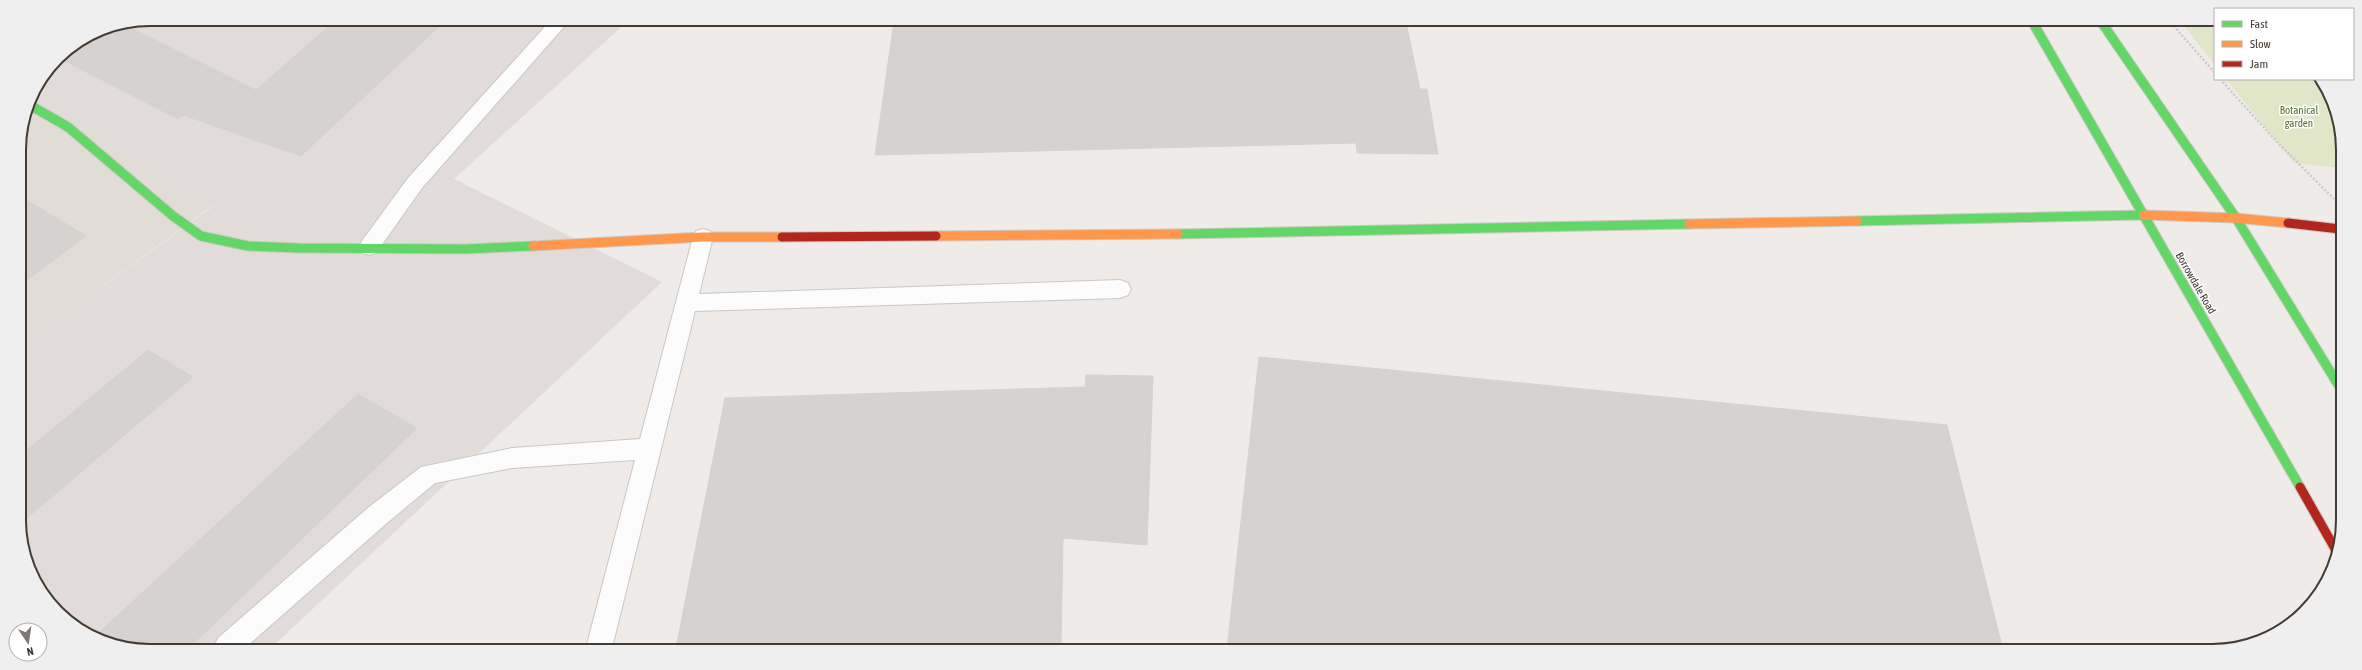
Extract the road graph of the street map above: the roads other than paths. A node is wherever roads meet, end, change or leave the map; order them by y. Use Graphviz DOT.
graph roads {
  1 [pos="556,26"];
  2 [pos="2035,26"];
  3 [pos="2104,26"];
  4 [pos="33,107"];
  5 [pos="2144,216"];
  6 [pos="2236,218"];
  7 [pos="2336,229"];
  8 [pos="703,236"];
  9 [pos="368,247"];
  10 [pos="1120,289"];
  11 [pos="686,303"];
  12 [pos="2336,381"];
  13 [pos="649,449"];
  14 [pos="2333,546"];
  15 [pos="229,644"];
  16 [pos="600,644"];
  1 -- 9 [label="street"];
  2 -- 5 [label="street, Borrowdale Road"];
  3 -- 6 [label="street"];
  4 -- 9 [label="street"];
  5 -- 6 [label="street"];
  5 -- 8 [label="street"];
  5 -- 14 [label="street, Borrowdale Road"];
  6 -- 7 [label="street"];
  6 -- 12 [label="street"];
  8 -- 9 [label="street"];
  8 -- 11 [label="street"];
  10 -- 11 [label="street"];
  11 -- 13 [label="street"];
  13 -- 15 [label="street"];
  13 -- 16 [label="street"];
}
